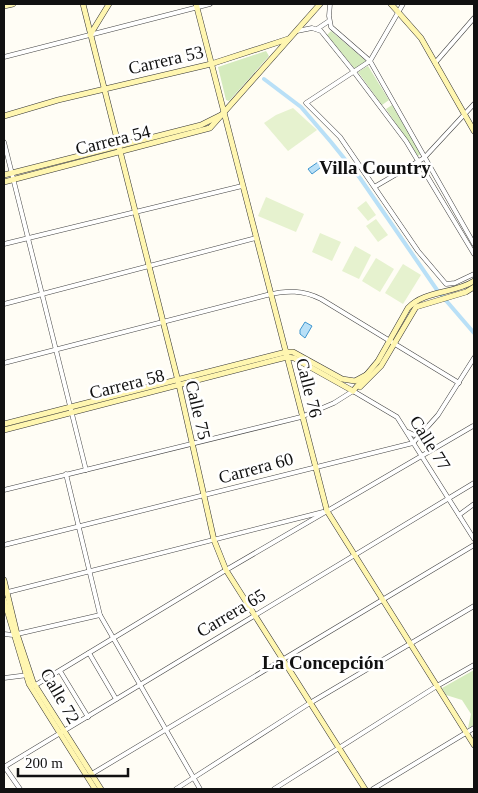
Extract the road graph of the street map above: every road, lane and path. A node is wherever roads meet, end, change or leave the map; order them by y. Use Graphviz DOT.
graph roads {
  1 [pos="13,4"];
  2 [pos="82,4"];
  3 [pos="109,4"];
  4 [pos="210,4"];
  5 [pos="320,4"];
  6 [pos="330,4"];
  7 [pos="391,4"];
  8 [pos="403,4"];
  9 [pos="196,5"];
  10 [pos="4,6"];
  11 [pos="397,10"];
  12 [pos="474,18"];
  13 [pos="86,19"];
  14 [pos="329,21"];
  15 [pos="98,22"];
  16 [pos="331,27"];
  17 [pos="317,29"];
  18 [pos="297,31"];
  19 [pos="323,34"];
  20 [pos="90,35"];
  21 [pos="291,38"];
  22 [pos="4,57"];
  23 [pos="370,61"];
  24 [pos="435,63"];
  25 [pos="211,64"];
  26 [pos="354,72"];
  27 [pos="104,89"];
  28 [pos="392,102"];
  29 [pos="234,103"];
  30 [pos="474,104"];
  31 [pos="382,109"];
  32 [pos="224,114"];
  33 [pos="465,114"];
  34 [pos="4,116"];
  35 [pos="226,124"];
  36 [pos="474,132"];
  37 [pos="166,134"];
  38 [pos="168,140"];
  39 [pos="4,142"];
  40 [pos="118,146"];
  41 [pos="120,152"];
  42 [pos="424,158"];
  43 [pos="60,160"];
  44 [pos="419,162"];
  45 [pos="62,167"];
  46 [pos="11,173"];
  47 [pos="4,175"];
  48 [pos="13,180"];
  49 [pos="4,182"];
  50 [pos="242,186"];
  51 [pos="376,186"];
  52 [pos="135,212"];
  53 [pos="28,237"];
  54 [pos="256,238"];
  55 [pos="4,244"];
  56 [pos="474,244"];
  57 [pos="474,254"];
  58 [pos="148,266"];
  59 [pos="474,274"];
  60 [pos="474,281"];
  61 [pos="474,286"];
  62 [pos="42,294"];
  63 [pos="270,294"];
  64 [pos="448,294"];
  65 [pos="4,304"];
  66 [pos="163,322"];
  67 [pos="393,341"];
  68 [pos="56,350"];
  69 [pos="286,355"];
  70 [pos="474,358"];
  71 [pos="4,363"];
  72 [pos="368,374"];
  73 [pos="178,382"];
  74 [pos="459,382"];
  75 [pos="353,391"];
  76 [pos="71,410"];
  77 [pos="301,417"];
  78 [pos="22,422"];
  79 [pos="4,424"];
  80 [pos="473,426"];
  81 [pos="4,430"];
  82 [pos="425,431"];
  83 [pos="408,432"];
  84 [pos="192,443"];
  85 [pos="413,443"];
  86 [pos="421,456"];
  87 [pos="314,466"];
  88 [pos="86,470"];
  89 [pos="66,474"];
  90 [pos="474,482"];
  91 [pos="4,490"];
  92 [pos="205,496"];
  93 [pos="449,499"];
  94 [pos="474,504"];
  95 [pos="327,511"];
  96 [pos="459,515"];
  97 [pos="297,518"];
  98 [pos="301,527"];
  99 [pos="79,528"];
  100 [pos="474,539"];
  101 [pos="214,540"];
  102 [pos="4,545"];
  103 [pos="474,545"];
  104 [pos="354,555"];
  105 [pos="226,570"];
  106 [pos="90,572"];
  107 [pos="4,580"];
  108 [pos="5,593"];
  109 [pos="4,600"];
  110 [pos="382,600"];
  111 [pos="474,606"];
  112 [pos="100,615"];
  113 [pos="254,615"];
  114 [pos="4,634"];
  115 [pos="15,635"];
  116 [pos="113,639"];
  117 [pos="410,644"];
  118 [pos="89,653"];
  119 [pos="282,660"];
  120 [pos="474,665"];
  121 [pos="60,671"];
  122 [pos="28,675"];
  123 [pos="4,678"];
  124 [pos="142,684"];
  125 [pos="437,686"];
  126 [pos="34,687"];
  127 [pos="116,699"];
  128 [pos="310,703"];
  129 [pos="88,716"];
  130 [pos="167,728"];
  131 [pos="474,728"];
  132 [pos="62,732"];
  133 [pos="466,733"];
  134 [pos="474,745"];
  135 [pos="339,749"];
  136 [pos="4,767"];
  137 [pos="89,776"];
  138 [pos="194,777"];
  139 [pos="20,789"];
  140 [pos="95,789"];
  141 [pos="100,789"];
  142 [pos="176,789"];
  143 [pos="200,789"];
  144 [pos="274,789"];
  145 [pos="365,789"];
  146 [pos="373,789"];
  1 -- 10 [label="street"];
  2 -- 13 [label="street, Calle 75"];
  3 -- 15 [label="street"];
  4 -- 9 [label="street"];
  5 -- 18 [label="street"];
  6 -- 14 [label="street"];
  7 -- 11 [label="street"];
  8 -- 11 [label="street"];
  9 -- 20 [label="street"];
  9 -- 25 [label="street, Calle 76"];
  11 -- 23 [label="street"];
  11 -- 24 [label="street"];
  12 -- 24 [label="street"];
  13 -- 15 [label="street"];
  13 -- 20 [label="street, Calle 75"];
  14 -- 16 [label="street"];
  14 -- 17 [label="street"];
  15 -- 20 [label="street"];
  16 -- 19 [label="street"];
  16 -- 23 [label="street"];
  17 -- 18 [label="street"];
  17 -- 19 [label="street"];
  18 -- 21 [label="street"];
  19 -- 26 [label="street"];
  20 -- 22 [label="street"];
  20 -- 27 [label="street, Calle 75"];
  21 -- 25 [label="street, Carrera 53"];
  21 -- 29 [label="street, Carrera 54"];
  23 -- 26 [label="street"];
  23 -- 28 [label="street"];
  24 -- 33 [label="street"];
  25 -- 27 [label="street, Carrera 53"];
  25 -- 32 [label="street, Calle 76"];
  26 -- 31 [label="street"];
  26 -- 51 [label="street"];
  27 -- 34 [label="street, Carrera 53"];
  27 -- 40 [label="street, Calle 75"];
  28 -- 31 [label="street"];
  28 -- 42 [label="street"];
  29 -- 32 [label="street, Carrera 54"];
  29 -- 35 [label="street"];
  30 -- 33 [label="street"];
  31 -- 44 [label="street"];
  32 -- 35 [label="street, Calle 76"];
  32 -- 37 [label="street, Carrera 54"];
  32 -- 38 [label="street, Carrera 54"];
  33 -- 36 [label="street"];
  33 -- 42 [label="street"];
  35 -- 50 [label="street, Calle 76"];
  37 -- 38 [label="street"];
  37 -- 40 [label="street, Carrera 54"];
  38 -- 41 [label="street, Carrera 54"];
  39 -- 46 [label="street"];
  40 -- 41 [label="street, Calle 75"];
  40 -- 43 [label="street, Carrera 54"];
  41 -- 45 [label="street, Carrera 54"];
  41 -- 52 [label="street, Calle 75"];
  42 -- 44 [label="street"];
  42 -- 56 [label="street"];
  43 -- 45 [label="street"];
  43 -- 46 [label="street, Carrera 54"];
  44 -- 51 [label="street"];
  44 -- 57 [label="street"];
  45 -- 48 [label="street, Carrera 54"];
  46 -- 47 [label="street, Carrera 54"];
  46 -- 48 [label="street"];
  48 -- 49 [label="street, Carrera 54"];
  48 -- 53 [label="street"];
  50 -- 52 [label="street"];
  50 -- 54 [label="street, Calle 76"];
  51 -- 59 [label="street"];
  52 -- 53 [label="street"];
  52 -- 58 [label="street, Calle 75"];
  53 -- 55 [label="street"];
  53 -- 62 [label="street"];
  54 -- 58 [label="street"];
  54 -- 63 [label="street, Calle 76"];
  58 -- 62 [label="street"];
  58 -- 66 [label="street, Calle 75"];
  60 -- 64 [label="street"];
  61 -- 64 [label="street"];
  62 -- 65 [label="street"];
  62 -- 68 [label="street"];
  63 -- 66 [label="street"];
  63 -- 67 [label="street"];
  63 -- 69 [label="street, Calle 76"];
  64 -- 67 [label="street"];
  66 -- 68 [label="street"];
  66 -- 73 [label="street, Calle 75"];
  67 -- 72 [label="street"];
  67 -- 74 [label="street"];
  67 -- 75 [label="street"];
  68 -- 71 [label="street"];
  68 -- 76 [label="street"];
  69 -- 72 [label="street"];
  69 -- 73 [label="street, Carrera 58"];
  69 -- 75 [label="street, Calle 77"];
  69 -- 77 [label="street, Calle 76"];
  70 -- 74 [label="street"];
  72 -- 75 [label="street"];
  73 -- 76 [label="street, Carrera 58"];
  73 -- 84 [label="street, Calle 75"];
  74 -- 82 [label="street"];
  75 -- 77 [label="street"];
  75 -- 83 [label="street, Calle 77"];
  76 -- 78 [label="street, Carrera 58"];
  76 -- 88 [label="street"];
  77 -- 84 [label="street"];
  77 -- 87 [label="street, Calle 76"];
  78 -- 79 [label="street, Carrera 58"];
  78 -- 81 [label="street, Carrera 58"];
  80 -- 86 [label="street"];
  82 -- 83 [label="street"];
  82 -- 85 [label="street"];
  83 -- 85 [label="street, Calle 77"];
  84 -- 88 [label="street"];
  84 -- 92 [label="street, Calle 75"];
  85 -- 86 [label="street, Calle 77"];
  85 -- 87 [label="street, Carrera 60"];
  86 -- 93 [label="street, Calle 77"];
  86 -- 95 [label="street"];
  87 -- 92 [label="street, Carrera 60"];
  87 -- 95 [label="street, Calle 76"];
  88 -- 89 [label="street"];
  89 -- 91 [label="street"];
  89 -- 99 [label="street"];
  90 -- 93 [label="street, Carrera 65"];
  92 -- 99 [label="street, Carrera 60"];
  92 -- 101 [label="street, Calle 75"];
  93 -- 96 [label="street, Calle 77"];
  93 -- 104 [label="street, Carrera 65"];
  94 -- 96 [label="street"];
  95 -- 97 [label="street"];
  95 -- 98 [label="street"];
  95 -- 104 [label="street, Calle 76"];
  96 -- 100 [label="street, Calle 77"];
  97 -- 98 [label="street"];
  97 -- 101 [label="street"];
  98 -- 105 [label="street"];
  99 -- 102 [label="street, Carrera 60"];
  99 -- 106 [label="street"];
  101 -- 105 [label="street, Calle 75"];
  101 -- 106 [label="street"];
  103 -- 110 [label="street"];
  104 -- 110 [label="street, Calle 76"];
  104 -- 113 [label="street, Carrera 65"];
  105 -- 113 [label="street, Calle 75"];
  105 -- 116 [label="street"];
  106 -- 108 [label="street"];
  106 -- 112 [label="street"];
  107 -- 108 [label="street, Calle 72"];
  108 -- 115 [label="street, Calle 72"];
  109 -- 115 [label="street, Calle 72"];
  110 -- 117 [label="street, Calle 76"];
  110 -- 119 [label="street"];
  111 -- 117 [label="street"];
  112 -- 115 [label="street"];
  112 -- 116 [label="street"];
  113 -- 119 [label="street, Calle 75"];
  113 -- 124 [label="street, Carrera 65"];
  114 -- 115 [label="street"];
  115 -- 122 [label="street, Calle 72"];
  116 -- 118 [label="street"];
  116 -- 124 [label="street"];
  117 -- 125 [label="street, Calle 76"];
  117 -- 128 [label="street"];
  118 -- 121 [label="street"];
  118 -- 127 [label="street"];
  119 -- 128 [label="street, Calle 75"];
  119 -- 130 [label="street"];
  120 -- 125 [label="street"];
  121 -- 126 [label="street"];
  121 -- 129 [label="street"];
  122 -- 123 [label="street"];
  122 -- 126 [label="street, Calle 72"];
  124 -- 127 [label="street, Carrera 65"];
  124 -- 130 [label="street"];
  125 -- 133 [label="street, Calle 76"];
  125 -- 135 [label="street"];
  126 -- 132 [label="street, Calle 72"];
  127 -- 129 [label="street, Carrera 65"];
  128 -- 135 [label="street, Calle 75"];
  128 -- 138 [label="street"];
  129 -- 132 [label="street, Carrera 65"];
  130 -- 137 [label="street"];
  130 -- 138 [label="street"];
  131 -- 133 [label="street"];
  132 -- 136 [label="street, Carrera 65"];
  132 -- 137 [label="street, Calle 72"];
  133 -- 134 [label="street, Calle 76"];
  133 -- 146 [label="street"];
  135 -- 144 [label="street"];
  135 -- 145 [label="street, Calle 75"];
  136 -- 139 [label="street"];
  137 -- 140 [label="street, Calle 72"];
  137 -- 141 [label="street, Calle 72"];
  138 -- 142 [label="street"];
  138 -- 143 [label="street"];
}
